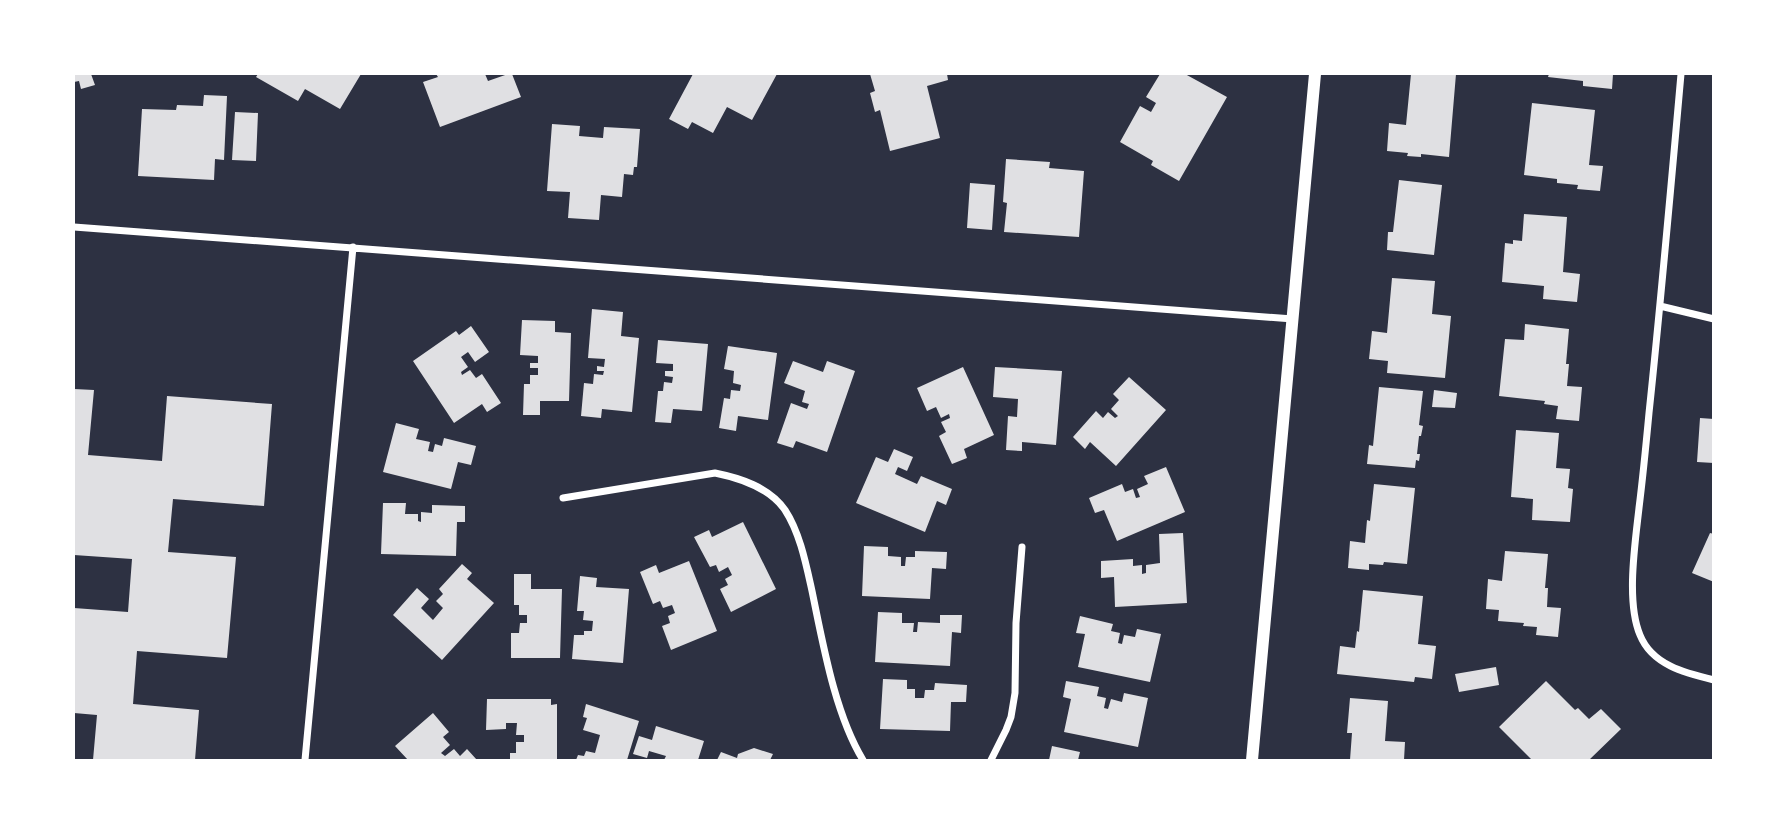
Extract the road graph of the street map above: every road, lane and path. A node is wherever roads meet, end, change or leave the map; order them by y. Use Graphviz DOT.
graph roads {
  1 [pos="1315,74"];
  2 [pos="1681,74"];
  3 [pos="74,226"];
  4 [pos="353,247"];
  5 [pos="1660,306"];
  6 [pos="1713,318"];
  7 [pos="1293,319"];
  8 [pos="563,498"];
  9 [pos="1022,547"];
  10 [pos="1713,680"];
  11 [pos="305,761"];
  12 [pos="863,761"];
  13 [pos="991,761"];
  14 [pos="1252,761"];
  1 -- 7 [label="street"];
  2 -- 5 [label="street"];
  3 -- 4 [label="street"];
  4 -- 7 [label="street"];
  4 -- 11 [label="street"];
  5 -- 6 [label="street"];
  5 -- 10 [label="street"];
  7 -- 14 [label="street"];
  8 -- 12 [label="street"];
  9 -- 13 [label="street"];
}
